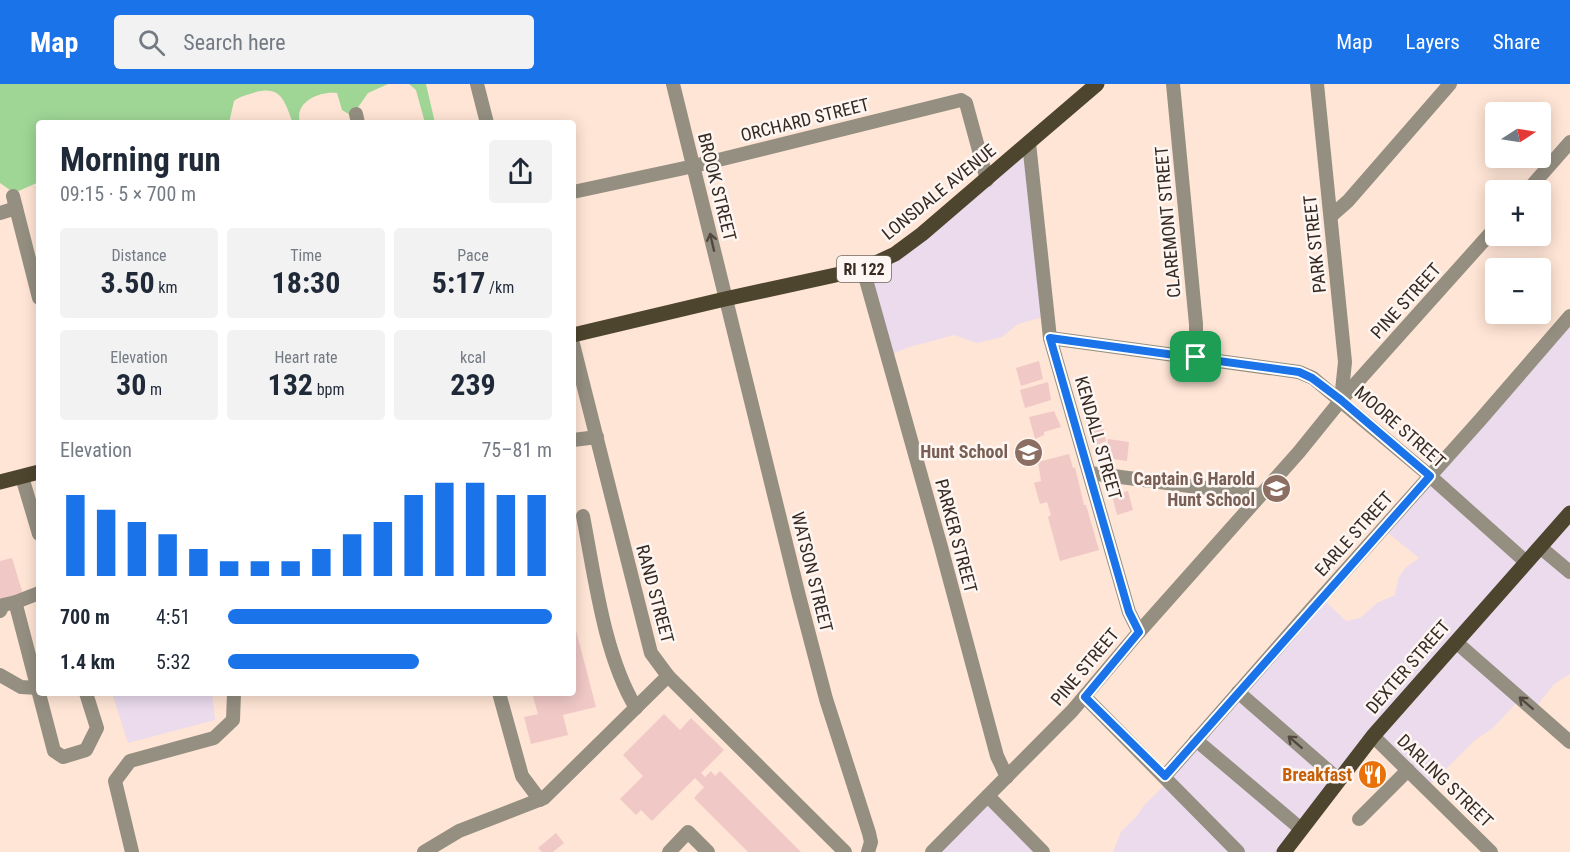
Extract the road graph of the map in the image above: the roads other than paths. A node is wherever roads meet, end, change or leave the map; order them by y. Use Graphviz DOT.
graph roads {
  1 [pos="477,84"];
  2 [pos="673,84"];
  3 [pos="1098,84"];
  4 [pos="1173,84"];
  5 [pos="1317,84"];
  6 [pos="1450,84"];
  7 [pos="486,120"];
  8 [pos="1570,142"];
  9 [pos="1029,143"];
  10 [pos="694,166"];
  11 [pos="987,180"];
  12 [pos="1537,180"];
  13 [pos="576,191"];
  14 [pos="0,213"];
  15 [pos="1331,216"];
  16 [pos="1485,239"];
  17 [pos="863,269"];
  18 [pos="36,286"];
  19 [pos="725,299"];
  20 [pos="1570,316"];
  21 [pos="576,334"];
  22 [pos="1050,338"];
  23 [pos="576,356"];
  24 [pos="1196,357"];
  25 [pos="1341,400"];
  26 [pos="597,437"];
  27 [pos="576,440"];
  28 [pos="36,473"];
  29 [pos="1090,473"];
  30 [pos="1430,476"];
  31 [pos="22,477"];
  32 [pos="0,482"];
  33 [pos="1259,495"];
  34 [pos="1570,513"];
  35 [pos="583,516"];
  36 [pos="36,524"];
  37 [pos="1540,547"];
  38 [pos="1526,562"];
  39 [pos="1570,572"];
  40 [pos="36,593"];
  41 [pos="16,602"];
  42 [pos="0,611"];
  43 [pos="1139,632"];
  44 [pos="1456,642"];
  45 [pos="0,675"];
  46 [pos="668,676"];
  47 [pos="36,680"];
  48 [pos="36,688"];
  49 [pos="1238,692"];
  50 [pos="40,696"];
  51 [pos="87,696"];
  52 [pos="234,696"];
  53 [pos="500,696"];
  54 [pos="1085,697"];
  55 [pos="636,708"];
  56 [pos="1373,736"];
  57 [pos="1196,740"];
  58 [pos="1570,742"];
  59 [pos="1408,770"];
  60 [pos="1165,776"];
  61 [pos="1007,777"];
  62 [pos="1339,780"];
  63 [pos="988,796"];
  64 [pos="540,800"];
  65 [pos="1359,819"];
  66 [pos="1301,829"];
  67 [pos="839,850"];
  68 [pos="132,852"];
  69 [pos="424,852"];
  70 [pos="669,852"];
  71 [pos="708,852"];
  72 [pos="868,852"];
  73 [pos="932,852"];
  74 [pos="1043,852"];
  75 [pos="1238,852"];
  76 [pos="1284,852"];
  77 [pos="1491,852"];
  1 -- 7 [label="street"];
  2 -- 10 [label="street, BROOK STREET"];
  3 -- 9 [label="main road, LONSDALE AVENUE / RI 122"];
  4 -- 24 [label="street, CLAREMONT STREET"];
  5 -- 15 [label="street, PARK STREET"];
  6 -- 15 [label="street"];
  8 -- 12 [label="street"];
  9 -- 11 [label="main road, LONSDALE AVENUE / RI 122"];
  9 -- 22 [label="street, KENDALL STREET"];
  10 -- 11 [label="street, ORCHARD STREET"];
  10 -- 13 [label="street, ORCHARD STREET"];
  19 -- 10 [label="street, BROOK STREET, one-way"];
  11 -- 17 [label="main road, LONSDALE AVENUE / RI 122"];
  14 -- 18 [label="street"];
  15 -- 25 [label="street, PARK STREET"];
  16 -- 25 [label="street, PINE STREET"];
  17 -- 19 [label="main road, LONSDALE AVENUE / RI 122"];
  17 -- 61 [label="street, PARKER STREET"];
  19 -- 21 [label="main road, LONSDALE AVENUE / RI 122"];
  19 -- 72 [label="street, WATSON STREET"];
  20 -- 30 [label="street, EARLE STREET"];
  22 -- 24 [label="street, MOORE STREET"];
  22 -- 29 [label="street, KENDALL STREET"];
  23 -- 26 [label="street, RAND STREET"];
  24 -- 25 [label="street, MOORE STREET"];
  25 -- 30 [label="street, MOORE STREET"];
  25 -- 33 [label="street, PINE STREET"];
  26 -- 27 [label="street"];
  26 -- 46 [label="street, RAND STREET"];
  28 -- 31 [label="main road"];
  29 -- 33 [label="street"];
  29 -- 43 [label="street, KENDALL STREET"];
  30 -- 38 [label="street, MOORE STREET"];
  30 -- 49 [label="street, EARLE STREET"];
  31 -- 32 [label="main road"];
  31 -- 36 [label="street"];
  33 -- 43 [label="street, PINE STREET"];
  34 -- 37 [label="main road, DEXTER STREET"];
  35 -- 55 [label="street"];
  37 -- 38 [label="main road, DEXTER STREET"];
  37 -- 39 [label="street"];
  38 -- 44 [label="main road, DEXTER STREET"];
  40 -- 41 [label="street"];
  41 -- 42 [label="street"];
  41 -- 47 [label="street"];
  43 -- 54 [label="street, PINE STREET"];
  44 -- 56 [label="main road, DEXTER STREET"];
  58 -- 44 [label="street, one-way"];
  45 -- 48 [label="street"];
  46 -- 55 [label="street"];
  46 -- 67 [label="street, RAND STREET"];
  49 -- 57 [label="street, EARLE STREET"];
  62 -- 49 [label="street, one-way"];
  50 -- 51 [label="street"];
  52 -- 68 [label="street"];
  53 -- 64 [label="street"];
  54 -- 60 [label="street"];
  54 -- 61 [label="street, PINE STREET"];
  55 -- 64 [label="street"];
  56 -- 59 [label="street, DARLING STREET"];
  56 -- 62 [label="main road, DEXTER STREET"];
  57 -- 60 [label="street, EARLE STREET"];
  57 -- 66 [label="street"];
  59 -- 65 [label="street"];
  59 -- 77 [label="street, DARLING STREET"];
  60 -- 75 [label="street"];
  61 -- 63 [label="street, PINE STREET"];
  62 -- 66 [label="main road, DEXTER STREET"];
  63 -- 73 [label="street, PINE STREET"];
  63 -- 74 [label="street"];
  64 -- 69 [label="street"];
  66 -- 76 [label="main road, DEXTER STREET"];
  70 -- 71 [label="street"];
}
